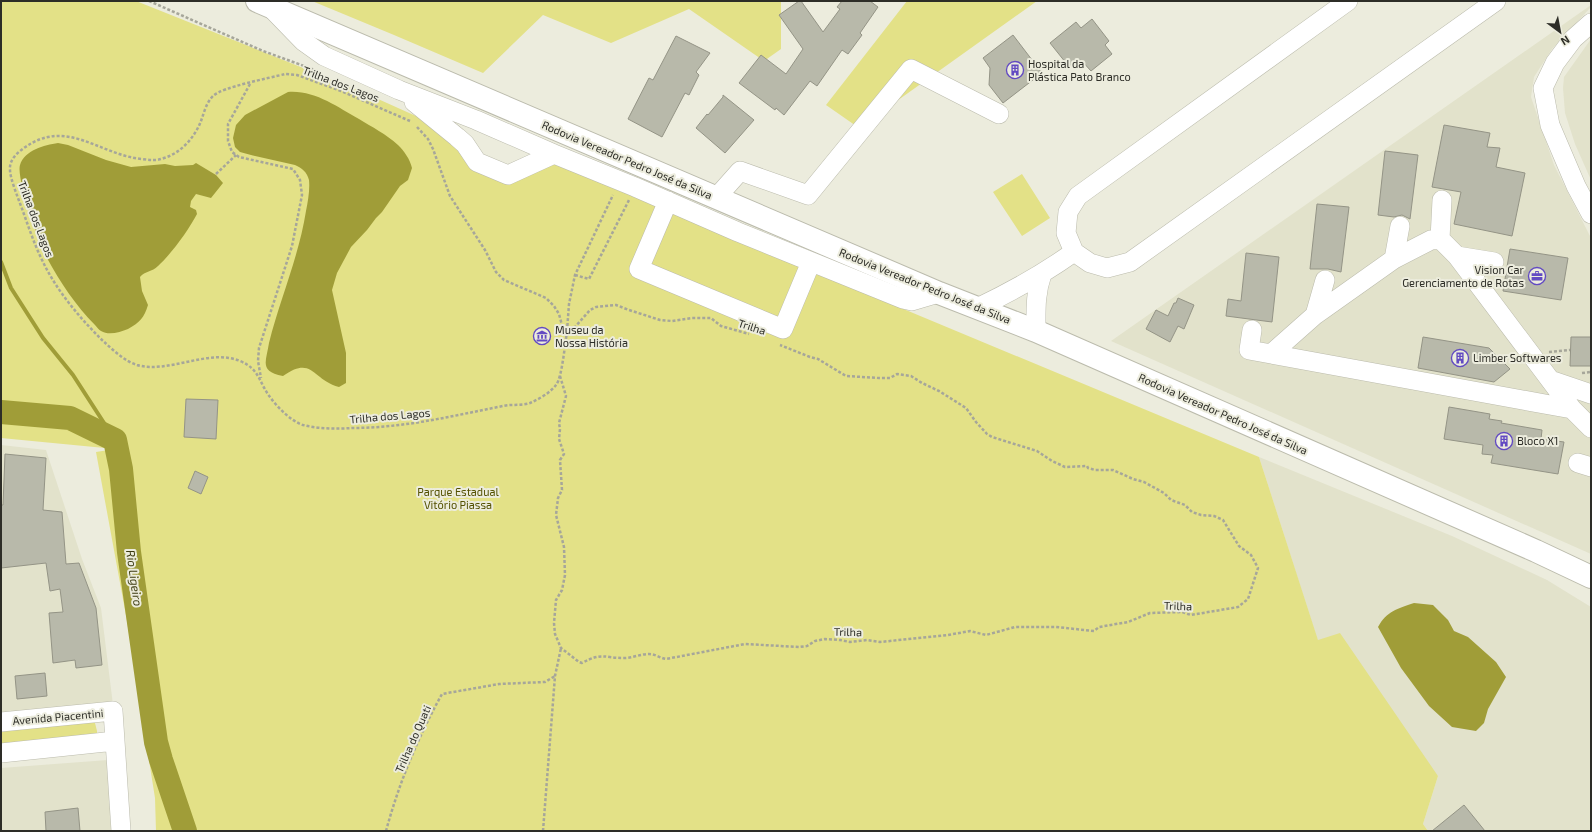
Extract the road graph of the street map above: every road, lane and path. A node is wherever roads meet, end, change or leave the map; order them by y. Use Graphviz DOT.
graph roads {
  1 [pos="1348,1"];
  2 [pos="1496,1"];
  3 [pos="264,4"];
  4 [pos="1591,23"];
  5 [pos="250,84"];
  6 [pos="399,90"];
  7 [pos="999,114"];
  8 [pos="554,154"];
  9 [pos="236,155"];
  10 [pos="216,174"];
  11 [pos="627,183"];
  12 [pos="716,198"];
  13 [pos="1442,200"];
  14 [pos="668,201"];
  15 [pos="1591,214"];
  16 [pos="1400,226"];
  17 [pos="1440,239"];
  18 [pos="1074,252"];
  19 [pos="1457,256"];
  20 [pos="1394,259"];
  21 [pos="811,262"];
  22 [pos="1494,262"];
  23 [pos="1042,274"];
  24 [pos="575,275"];
  25 [pos="1325,280"];
  26 [pos="939,293"];
  27 [pos="977,308"];
  28 [pos="1315,315"];
  29 [pos="1252,330"];
  30 [pos="1036,331"];
  31 [pos="567,332"];
  32 [pos="750,334"];
  33 [pos="776,344"];
  34 [pos="1271,354"];
  35 [pos="560,376"];
  36 [pos="1550,380"];
  37 [pos="262,381"];
  38 [pos="1591,394"];
  39 [pos="1572,409"];
  40 [pos="1591,428"];
  41 [pos="1549,558"];
  42 [pos="1591,577"];
  43 [pos="1591,591"];
  44 [pos="561,648"];
  45 [pos="555,676"];
  46 [pos="1,722"];
  47 [pos="116,741"];
  48 [pos="1,753"];
  49 [pos="121,831"];
  50 [pos="386,831"];
  51 [pos="543,831"];
  1 -- 18 [label="street"];
  2 -- 18 [label="street"];
  3 -- 6 [label="street"];
  3 -- 12 [label="main road, Rodovia Vereador Pedro José da Silva"];
  4 -- 15 [label="street"];
  5 -- 9 [label="path"];
  5 -- 31 [label="path, Trilha dos Lagos"];
  5 -- 37 [label="path, Trilha dos Lagos"];
  6 -- 8 [label="street"];
  6 -- 8 [label="street"];
  7 -- 12 [label="street"];
  8 -- 11 [label="street"];
  9 -- 10 [label="path"];
  9 -- 37 [label="path"];
  11 -- 14 [label="street"];
  11 -- 24 [label="path"];
  11 -- 24 [label="path"];
  12 -- 26 [label="main road, Rodovia Vereador Pedro José da Silva"];
  13 -- 17 [label="street"];
  14 -- 21 [label="street"];
  14 -- 21 [label="street"];
  16 -- 20 [label="street"];
  17 -- 19 [label="street"];
  17 -- 20 [label="street"];
  18 -- 23 [label="street"];
  19 -- 22 [label="street"];
  19 -- 36 [label="street"];
  20 -- 28 [label="street"];
  21 -- 26 [label="street"];
  23 -- 27 [label="street"];
  23 -- 30 [label="street"];
  24 -- 31 [label="path"];
  25 -- 28 [label="street"];
  26 -- 27 [label="main road, Rodovia Vereador Pedro José da Silva"];
  27 -- 30 [label="main road, Rodovia Vereador Pedro José da Silva"];
  28 -- 34 [label="street"];
  29 -- 34 [label="street"];
  30 -- 41 [label="main road, Rodovia Vereador Pedro José da Silva"];
  31 -- 32 [label="path, Trilha"];
  31 -- 35 [label="path"];
  33 -- 44 [label="path, Trilha"];
  34 -- 39 [label="street"];
  35 -- 37 [label="path, Trilha dos Lagos"];
  35 -- 44 [label="path"];
  36 -- 38 [label="street"];
  36 -- 39 [label="street"];
  39 -- 40 [label="street"];
  41 -- 42 [label="main road, Rodovia Vereador Pedro José da Silva"];
  41 -- 43 [label="main road"];
  44 -- 45 [label="path"];
  45 -- 50 [label="path, Trilha do Quati"];
  45 -- 51 [label="path"];
  46 -- 47 [label="street, Avenida Piacentini"];
  47 -- 48 [label="street"];
  47 -- 49 [label="street"];
}
